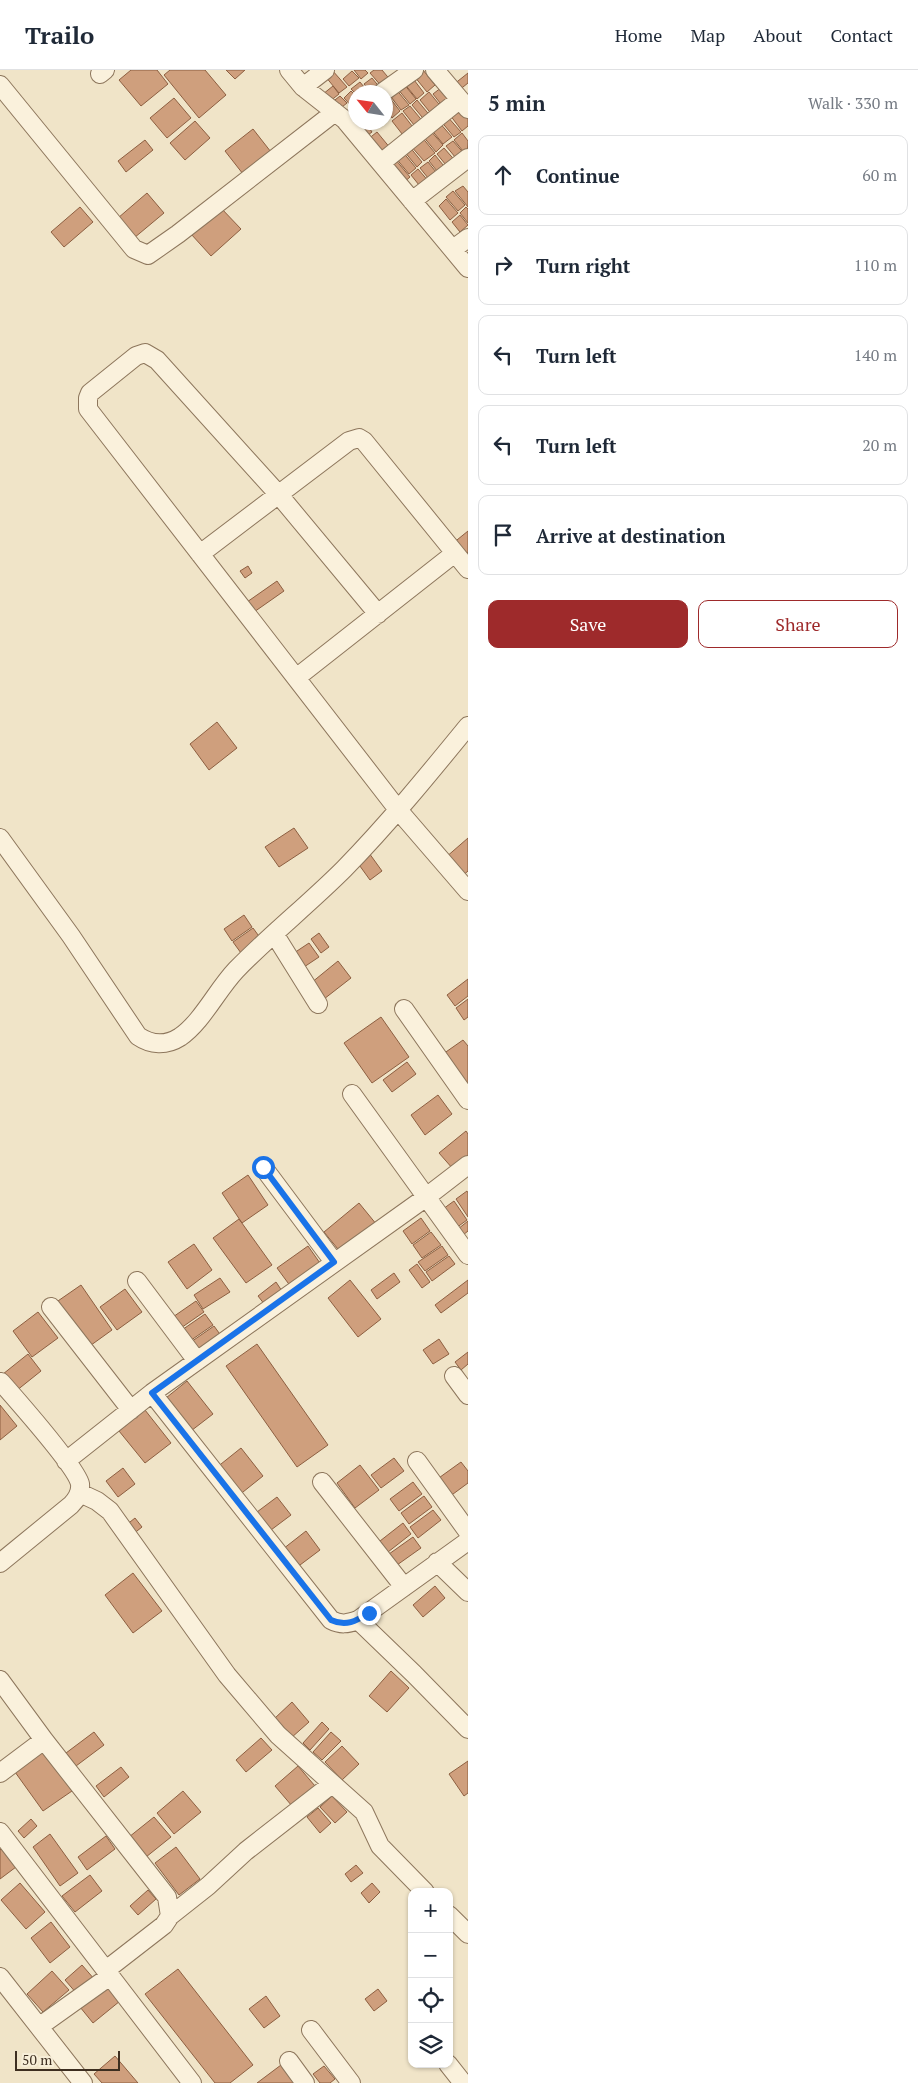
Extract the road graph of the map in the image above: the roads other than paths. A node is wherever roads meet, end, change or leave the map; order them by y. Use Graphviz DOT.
graph roads {
  1 [pos="289,70"];
  2 [pos="325,70"];
  3 [pos="414,70"];
  4 [pos="435,70"];
  5 [pos="0,85"];
  6 [pos="393,85"];
  7 [pos="303,87"];
  8 [pos="464,104"];
  9 [pos="345,115"];
  10 [pos="468,158"];
  11 [pos="381,163"];
  12 [pos="412,201"];
  13 [pos="468,238"];
  14 [pos="453,249"];
  15 [pos="468,268"];
  16 [pos="279,495"];
  17 [pos="455,553"];
  18 [pos="200,554"];
  19 [pos="468,569"];
  20 [pos="378,614"];
  21 [pos="296,678"];
  22 [pos="468,726"];
  23 [pos="399,811"];
  24 [pos="0,838"];
  25 [pos="468,891"];
  26 [pos="275,935"];
  27 [pos="318,1004"];
  28 [pos="404,1009"];
  29 [pos="352,1094"];
  30 [pos="468,1100"];
  31 [pos="468,1165"];
  32 [pos="263,1167"];
  33 [pos="425,1198"];
  34 [pos="468,1255"];
  35 [pos="334,1262"];
  36 [pos="137,1281"];
  37 [pos="51,1307"];
  38 [pos="197,1361"];
  39 [pos="454,1376"];
  40 [pos="1,1382"];
  41 [pos="152,1393"];
  42 [pos="468,1395"];
  43 [pos="131,1410"];
  44 [pos="66,1461"];
  45 [pos="417,1461"];
  46 [pos="322,1482"];
  47 [pos="80,1493"];
  48 [pos="468,1532"];
  49 [pos="468,1541"];
  50 [pos="437,1562"];
  51 [pos="0,1563"];
  52 [pos="404,1587"];
  53 [pos="468,1592"];
  54 [pos="358,1620"];
  55 [pos="0,1680"];
  56 [pos="468,1729"];
  57 [pos="44,1740"];
  58 [pos="0,1773"];
  59 [pos="332,1784"];
  60 [pos="0,1832"];
  61 [pos="421,1888"];
  62 [pos="170,1916"];
  63 [pos="453,1919"];
  64 [pos="468,1934"];
  65 [pos="108,1973"];
  66 [pos="0,1977"];
  67 [pos="40,2026"];
  68 [pos="311,2030"];
  69 [pos="289,2062"];
  70 [pos="451,2068"];
  71 [pos="82,2083"];
  72 [pos="192,2083"];
  73 [pos="305,2083"];
  74 [pos="351,2083"];
  75 [pos="463,2083"];
  1 -- 7 [label="street"];
  2 -- 7 [label="street"];
  3 -- 6 [label="street"];
  4 -- 8 [label="street"];
  5 -- 9 [label="street"];
  7 -- 9 [label="street"];
  8 -- 11 [label="street"];
  9 -- 11 [label="street"];
  10 -- 12 [label="street"];
  11 -- 12 [label="street"];
  12 -- 14 [label="street"];
  13 -- 14 [label="street"];
  14 -- 15 [label="street"];
  16 -- 17 [label="street"];
  16 -- 18 [label="street"];
  16 -- 18 [label="street"];
  16 -- 20 [label="street"];
  17 -- 19 [label="street"];
  17 -- 20 [label="street"];
  18 -- 21 [label="street"];
  20 -- 21 [label="street"];
  21 -- 23 [label="street"];
  22 -- 23 [label="street"];
  23 -- 25 [label="street"];
  23 -- 26 [label="street"];
  24 -- 26 [label="street"];
  26 -- 27 [label="street"];
  28 -- 30 [label="street"];
  29 -- 33 [label="street"];
  31 -- 33 [label="street"];
  32 -- 35 [label="street"];
  33 -- 34 [label="street"];
  33 -- 35 [label="street"];
  35 -- 38 [label="street"];
  36 -- 38 [label="street"];
  37 -- 43 [label="street"];
  38 -- 41 [label="street"];
  39 -- 42 [label="street"];
  40 -- 44 [label="street"];
  41 -- 43 [label="street"];
  41 -- 54 [label="street"];
  43 -- 44 [label="street"];
  44 -- 47 [label="street"];
  45 -- 48 [label="street"];
  46 -- 52 [label="street"];
  47 -- 51 [label="street"];
  47 -- 59 [label="street"];
  49 -- 50 [label="street"];
  50 -- 52 [label="street"];
  50 -- 53 [label="street"];
  52 -- 54 [label="street"];
  54 -- 56 [label="street"];
  55 -- 57 [label="street"];
  57 -- 58 [label="street"];
  57 -- 62 [label="street"];
  59 -- 61 [label="street"];
  59 -- 62 [label="street"];
  60 -- 65 [label="street"];
  62 -- 65 [label="street"];
  63 -- 64 [label="street"];
  65 -- 67 [label="street"];
  65 -- 72 [label="street"];
  66 -- 67 [label="street"];
  67 -- 71 [label="street"];
  68 -- 74 [label="street"];
  69 -- 73 [label="street"];
  70 -- 75 [label="street"];
}
